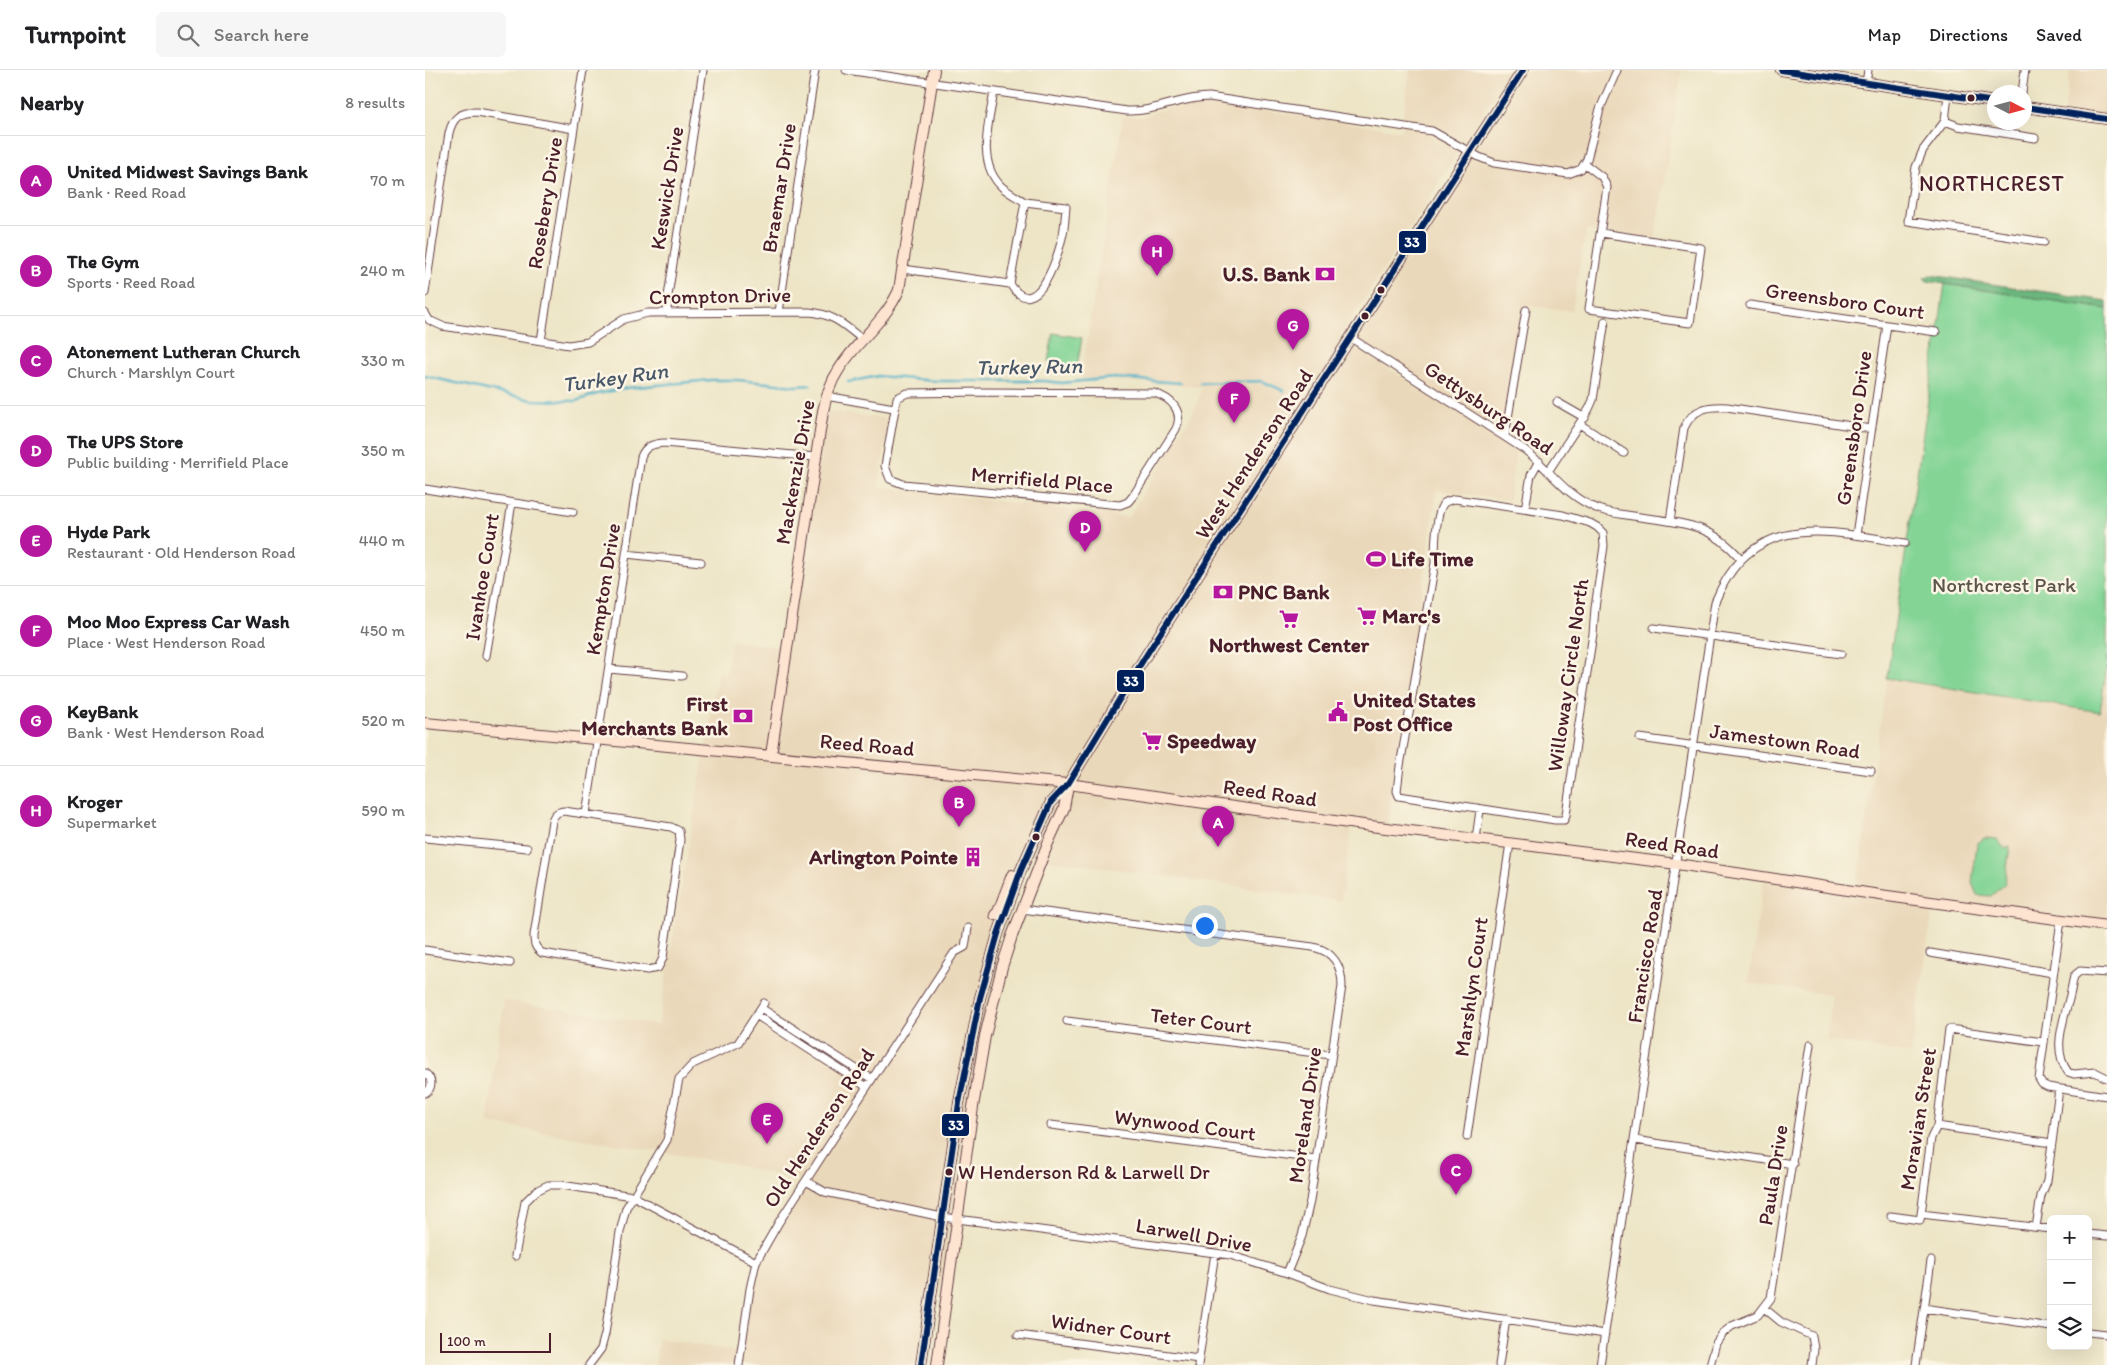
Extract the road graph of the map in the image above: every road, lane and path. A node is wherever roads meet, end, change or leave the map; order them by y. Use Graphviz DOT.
graph roads {
  1 [pos="583,70"];
  2 [pos="703,70"];
  3 [pos="815,70"];
  4 [pos="846,70"];
  5 [pos="934,70"];
  6 [pos="1523,70"];
  7 [pos="1617,70"];
  8 [pos="1781,70"];
  9 [pos="1869,70"];
  10 [pos="2025,70"];
  11 [pos="932,83"];
  12 [pos="1866,83"];
  13 [pos="2023,85"];
  14 [pos="994,92"];
  15 [pos="1948,95"];
  16 [pos="1987,101"];
  17 [pos="2032,108"];
  18 [pos="2107,119"];
  19 [pos="1945,121"];
  20 [pos="575,128"];
  21 [pos="2035,138"];
  22 [pos="1470,152"];
  23 [pos="1585,164"];
  24 [pos="1025,202"];
  25 [pos="1601,233"];
  26 [pos="2044,242"];
  27 [pos="903,269"];
  28 [pos="1010,284"];
  29 [pos="425,293"];
  30 [pos="1750,305"];
  31 [pos="1526,310"];
  32 [pos="667,312"];
  33 [pos="779,312"];
  34 [pos="427,317"];
  35 [pos="1605,320"];
  36 [pos="1887,325"];
  37 [pos="1936,332"];
  38 [pos="1351,338"];
  39 [pos="863,340"];
  40 [pos="541,341"];
  41 [pos="826,396"];
  42 [pos="1557,402"];
  43 [pos="893,408"];
  44 [pos="1585,418"];
  45 [pos="1581,425"];
  46 [pos="1871,429"];
  47 [pos="1505,436"];
  48 [pos="1624,453"];
  49 [pos="815,457"];
  50 [pos="1539,461"];
  51 [pos="1549,470"];
  52 [pos="425,489"];
  53 [pos="512,503"];
  54 [pos="1525,509"];
  55 [pos="573,512"];
  56 [pos="1670,522"];
  57 [pos="1856,535"];
  58 [pos="1905,543"];
  59 [pos="626,554"];
  60 [pos="1741,558"];
  61 [pos="701,562"];
  62 [pos="1654,628"];
  63 [pos="1708,636"];
  64 [pos="1841,654"];
  65 [pos="486,656"];
  66 [pos="609,669"];
  67 [pos="682,676"];
  68 [pos="425,723"];
  69 [pos="1640,738"];
  70 [pos="598,740"];
  71 [pos="1693,746"];
  72 [pos="771,755"];
  73 [pos="1871,771"];
  74 [pos="1068,784"];
  75 [pos="1480,810"];
  76 [pos="587,814"];
  77 [pos="425,838"];
  78 [pos="1476,839"];
  79 [pos="1510,843"];
  80 [pos="527,848"];
  81 [pos="1677,864"];
  82 [pos="1021,870"];
  83 [pos="1022,909"];
  84 [pos="995,916"];
  85 [pos="2061,920"];
  86 [pos="2107,926"];
  87 [pos="968,928"];
  88 [pos="425,950"];
  89 [pos="1930,953"];
  90 [pos="510,963"];
  91 [pos="2053,973"];
  92 [pos="2107,973"];
  93 [pos="756,1015"];
  94 [pos="1067,1021"];
  95 [pos="2043,1042"];
  96 [pos="1810,1045"];
  97 [pos="1331,1055"];
  98 [pos="425,1073"];
  99 [pos="2107,1078"];
  100 [pos="872,1079"];
  101 [pos="867,1087"];
  102 [pos="2059,1089"];
  103 [pos="425,1093"];
  104 [pos="2107,1096"];
  105 [pos="1051,1125"];
  106 [pos="1937,1126"];
  107 [pos="1467,1137"];
  108 [pos="1635,1140"];
  109 [pos="2052,1143"];
  110 [pos="1316,1159"];
  111 [pos="1793,1164"];
  112 [pos="806,1181"];
  113 [pos="633,1196"];
  114 [pos="1921,1214"];
  115 [pos="1891,1216"];
  116 [pos="942,1217"];
  117 [pos="957,1219"];
  118 [pos="2036,1227"];
  119 [pos="2047,1228"];
  120 [pos="2092,1234"];
  121 [pos="2107,1236"];
  122 [pos="1215,1253"];
  123 [pos="515,1256"];
  124 [pos="1931,1261"];
  125 [pos="756,1262"];
  126 [pos="1287,1273"];
  127 [pos="1765,1308"];
  128 [pos="1924,1308"];
  129 [pos="1506,1319"];
  130 [pos="2047,1325"];
  131 [pos="2092,1332"];
  132 [pos="1605,1334"];
  133 [pos="2107,1334"];
  134 [pos="1018,1335"];
  135 [pos="1198,1362"];
  136 [pos="589,1365"];
  137 [pos="739,1365"];
  138 [pos="921,1365"];
  139 [pos="937,1365"];
  140 [pos="1499,1365"];
  141 [pos="1601,1365"];
  142 [pos="1710,1365"];
  143 [pos="1812,1365"];
  144 [pos="1916,1365"];
  1 -- 20 [label="street, Rosebery Drive"];
  2 -- 32 [label="street, Keswick Drive"];
  3 -- 33 [label="street, Braemar Drive"];
  4 -- 11 [label="street"];
  5 -- 11 [label="main road, Mackenzie Drive"];
  6 -- 22 [label="main road, West Henderson Road"];
  7 -- 23 [label="street"];
  8 -- 12 [label="main road"];
  9 -- 12 [label="street"];
  10 -- 13 [label="street"];
  11 -- 14 [label="street"];
  11 -- 27 [label="main road, Mackenzie Drive"];
  12 -- 15 [label="main road"];
  14 -- 22 [label="street"];
  14 -- 24 [label="street"];
  15 -- 16 [label="main road"];
  15 -- 19 [label="street"];
  17 -- 18 [label="main road"];
  19 -- 21 [label="street"];
  19 -- 26 [label="street"];
  20 -- 29 [label="street"];
  20 -- 40 [label="street, Rosebery Drive"];
  22 -- 23 [label="street"];
  22 -- 38 [label="main road, West Henderson Road"];
  23 -- 25 [label="street"];
  24 -- 28 [label="street"];
  24 -- 28 [label="street"];
  25 -- 25 [label="street"];
  27 -- 28 [label="street"];
  27 -- 39 [label="main road, Mackenzie Drive"];
  30 -- 36 [label="street, Greensboro Court"];
  31 -- 47 [label="street"];
  32 -- 33 [label="street, Crompton Drive"];
  32 -- 40 [label="street, Crompton Drive"];
  33 -- 39 [label="street, Crompton Drive"];
  34 -- 40 [label="street, Crompton Drive"];
  35 -- 44 [label="street"];
  36 -- 37 [label="street, Greensboro Court"];
  36 -- 46 [label="street, Greensboro Drive"];
  38 -- 47 [label="street, Gettysburg Road"];
  38 -- 74 [label="main road, West Henderson Road"];
  39 -- 41 [label="main road, Mackenzie Drive"];
  41 -- 43 [label="street"];
  41 -- 49 [label="main road, Mackenzie Drive"];
  42 -- 44 [label="street"];
  43 -- 43 [label="street, Merrifield Place"];
  44 -- 45 [label="street"];
  45 -- 48 [label="street"];
  45 -- 51 [label="street"];
  46 -- 56 [label="street"];
  46 -- 57 [label="street, Greensboro Drive"];
  47 -- 50 [label="street, Gettysburg Road"];
  49 -- 59 [label="street, Kempton Drive"];
  49 -- 72 [label="main road, Mackenzie Drive"];
  50 -- 51 [label="street, Gettysburg Road"];
  50 -- 54 [label="street"];
  51 -- 56 [label="street, Gettysburg Road"];
  52 -- 53 [label="street"];
  53 -- 55 [label="street"];
  53 -- 65 [label="street, Ivanhoe Court"];
  54 -- 75 [label="street, Willoway Circle North"];
  54 -- 75 [label="street"];
  56 -- 60 [label="street, Gettysburg Road"];
  57 -- 58 [label="street"];
  57 -- 60 [label="street"];
  59 -- 61 [label="street"];
  59 -- 66 [label="street, Kempton Drive"];
  60 -- 63 [label="street, Francisco Road"];
  62 -- 63 [label="street"];
  63 -- 64 [label="street"];
  63 -- 71 [label="street, Francisco Road"];
  66 -- 67 [label="street"];
  66 -- 70 [label="street, Kempton Drive"];
  68 -- 70 [label="main road, Reed Road"];
  69 -- 71 [label="street, Jamestown Road"];
  70 -- 72 [label="main road, Reed Road"];
  70 -- 76 [label="street, Kempton Drive"];
  71 -- 73 [label="street, Jamestown Road"];
  71 -- 81 [label="street, Francisco Road"];
  72 -- 74 [label="main road, Reed Road"];
  74 -- 78 [label="main road, Reed Road"];
  74 -- 82 [label="main road, West Henderson Road"];
  74 -- 83 [label="main road, West Henderson Road"];
  75 -- 78 [label="street"];
  76 -- 76 [label="street"];
  77 -- 80 [label="street"];
  78 -- 79 [label="main road, Reed Road"];
  79 -- 81 [label="main road, Reed Road"];
  79 -- 107 [label="street, Marshlyn Court"];
  81 -- 85 [label="main road, Reed Road"];
  81 -- 108 [label="street, Francisco Road"];
  82 -- 84 [label="main road"];
  82 -- 116 [label="main road, West Henderson Road"];
  83 -- 97 [label="street, Moreland Drive"];
  83 -- 117 [label="main road, West Henderson Road"];
  85 -- 86 [label="main road, Reed Road"];
  85 -- 91 [label="street"];
  87 -- 100 [label="street, Old Henderson Road"];
  88 -- 90 [label="street"];
  89 -- 91 [label="street"];
  91 -- 95 [label="street"];
  92 -- 99 [label="street"];
  93 -- 100 [label="street"];
  93 -- 101 [label="street"];
  93 -- 113 [label="street"];
  94 -- 97 [label="street, Teter Court"];
  95 -- 102 [label="street"];
  95 -- 106 [label="street, Moravian Street"];
  96 -- 111 [label="street, Paula Drive"];
  97 -- 110 [label="street, Moreland Drive"];
  98 -- 103 [label="street"];
  100 -- 101 [label="street, Old Henderson Road"];
  101 -- 112 [label="street, Old Henderson Road"];
  102 -- 104 [label="street"];
  102 -- 109 [label="street"];
  105 -- 110 [label="street, Wynwood Court"];
  106 -- 109 [label="street"];
  106 -- 114 [label="street, Moravian Street"];
  108 -- 111 [label="street"];
  108 -- 132 [label="street, Francisco Road"];
  109 -- 118 [label="street"];
  110 -- 126 [label="street, Moreland Drive"];
  111 -- 127 [label="street, Paula Drive"];
  112 -- 116 [label="street, Larwell Drive"];
  112 -- 125 [label="street, Old Henderson Road"];
  113 -- 123 [label="street"];
  113 -- 125 [label="street"];
  113 -- 136 [label="street"];
  114 -- 115 [label="street"];
  114 -- 118 [label="street"];
  116 -- 117 [label="street, Larwell Drive"];
  116 -- 138 [label="main road, West Henderson Road"];
  117 -- 122 [label="street, Larwell Drive"];
  117 -- 139 [label="main road, West Henderson Road"];
  118 -- 119 [label="street"];
  120 -- 121 [label="street"];
  122 -- 126 [label="street, Larwell Drive"];
  122 -- 135 [label="street"];
  124 -- 128 [label="street"];
  125 -- 137 [label="street, Old Henderson Road"];
  126 -- 129 [label="street, Larwell Drive"];
  127 -- 142 [label="street"];
  127 -- 143 [label="street"];
  128 -- 130 [label="street"];
  128 -- 144 [label="street"];
  129 -- 132 [label="street, Larwell Drive"];
  129 -- 140 [label="street"];
  131 -- 133 [label="street"];
  132 -- 141 [label="street, Francisco Road"];
  134 -- 135 [label="street, Widner Court"];
}
